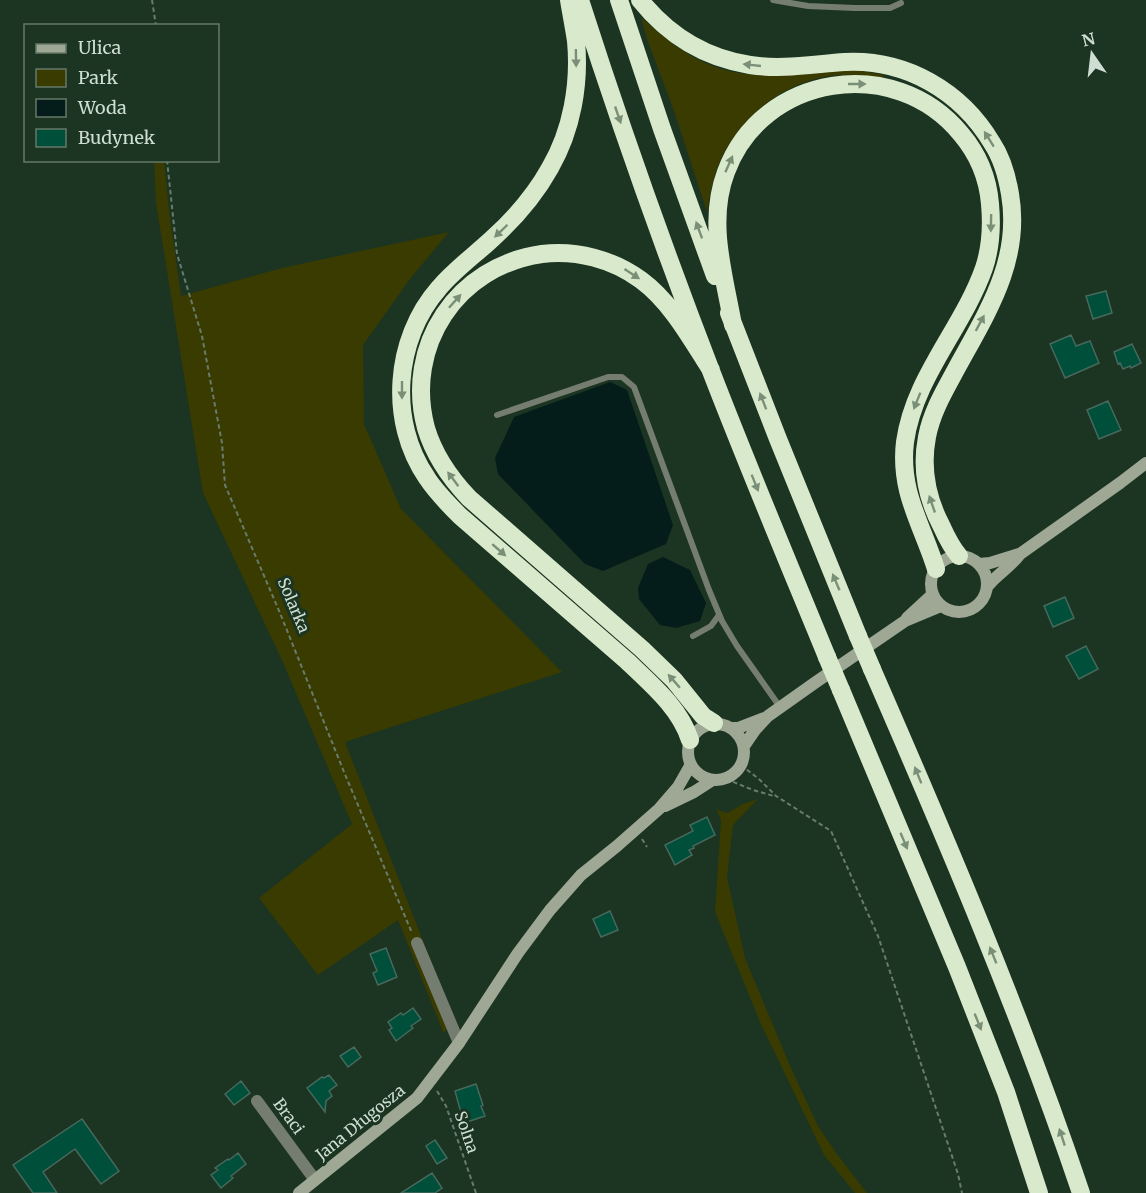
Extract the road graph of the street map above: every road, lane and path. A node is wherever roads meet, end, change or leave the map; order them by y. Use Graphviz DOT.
graph roads {
  1 [pos="152,0"];
  2 [pos="569,0"];
  3 [pos="580,0"];
  4 [pos="619,0"];
  5 [pos="640,0"];
  6 [pos="773,0"];
  7 [pos="901,3"];
  8 [pos="156,24"];
  9 [pos="167,162"];
  10 [pos="733,325"];
  11 [pos="711,370"];
  12 [pos="497,415"];
  13 [pos="1146,463"];
  14 [pos="1020,554"];
  15 [pos="959,556"];
  16 [pos="979,564"];
  17 [pos="936,569"];
  18 [pos="988,586"];
  19 [pos="933,594"];
  20 [pos="942,606"];
  21 [pos="719,615"];
  22 [pos="905,621"];
  23 [pos="693,636"];
  24 [pos="780,707"];
  25 [pos="768,716"];
  26 [pos="723,726"];
  27 [pos="690,740"];
  28 [pos="744,746"];
  29 [pos="741,765"];
  30 [pos="690,766"];
  31 [pos="726,779"];
  32 [pos="711,781"];
  33 [pos="776,796"];
  34 [pos="659,809"];
  35 [pos="417,944"];
  36 [pos="459,1043"];
  37 [pos="430,1081"];
  38 [pos="257,1101"];
  39 [pos="315,1180"];
  40 [pos="299,1193"];
  41 [pos="476,1193"];
  42 [pos="962,1193"];
  43 [pos="1039,1193"];
  44 [pos="1081,1193"];
  1 -- 8 [label="path"];
  2 -- 27 [label="highway, one-way"];
  3 -- 11 [label="highway, one-way"];
  10 -- 4 [label="highway, one-way"];
  15 -- 5 [label="highway, one-way"];
  6 -- 7 [label="lane"];
  9 -- 35 [label="path, Solarka"];
  10 -- 17 [label="highway, one-way"];
  44 -- 10 [label="highway, one-way, bridge"];
  26 -- 11 [label="highway, one-way"];
  11 -- 43 [label="highway, one-way, bridge"];
  12 -- 21 [label="lane"];
  13 -- 14 [label="street"];
  14 -- 16 [label="street"];
  14 -- 18 [label="street"];
  15 -- 16 [label="street"];
  15 -- 17 [label="street"];
  16 -- 18 [label="street"];
  17 -- 19 [label="street"];
  18 -- 20 [label="street"];
  19 -- 20 [label="street"];
  19 -- 22 [label="street"];
  20 -- 22 [label="street"];
  21 -- 23 [label="lane"];
  21 -- 24 [label="lane"];
  22 -- 24 [label="street"];
  24 -- 25 [label="street"];
  25 -- 26 [label="street"];
  25 -- 28 [label="street"];
  26 -- 27 [label="street"];
  26 -- 28 [label="street"];
  27 -- 30 [label="street"];
  28 -- 29 [label="street"];
  29 -- 31 [label="street"];
  29 -- 33 [label="path"];
  30 -- 32 [label="street"];
  30 -- 34 [label="street"];
  31 -- 32 [label="street"];
  31 -- 33 [label="path"];
  32 -- 34 [label="street"];
  33 -- 42 [label="path"];
  34 -- 36 [label="street, Jana Długosza"];
  35 -- 36 [label="street"];
  36 -- 37 [label="street, Jana Długosza"];
  37 -- 39 [label="street, Jana Długosza"];
  37 -- 41 [label="path, Solna"];
  38 -- 39 [label="street, Braci"];
  39 -- 40 [label="street, Jana Długosza"];
}
